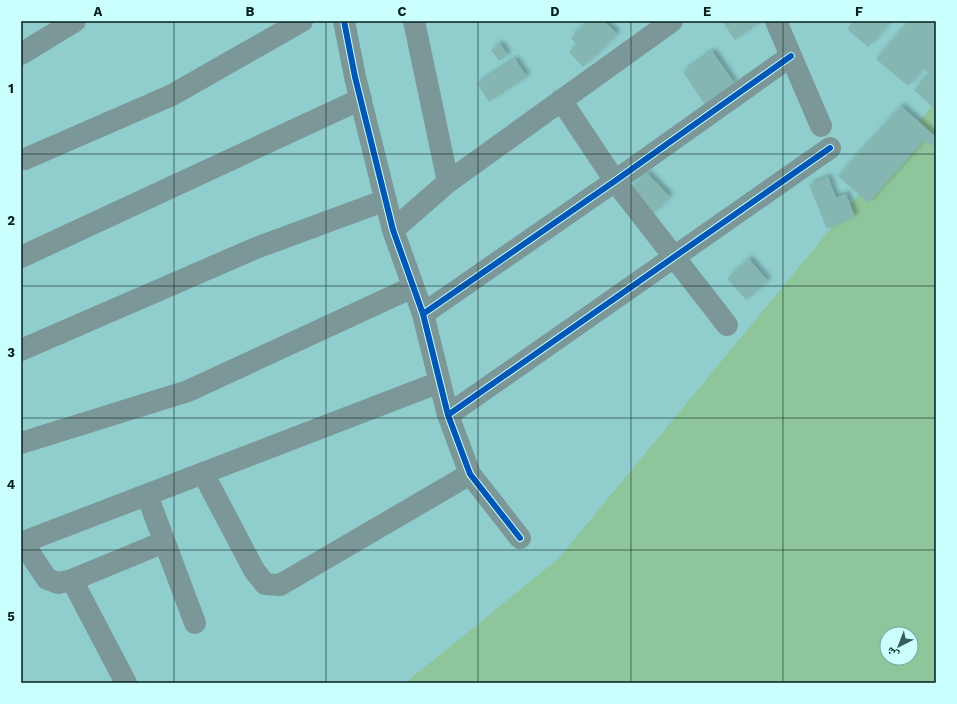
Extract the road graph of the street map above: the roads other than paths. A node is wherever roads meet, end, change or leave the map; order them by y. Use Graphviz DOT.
graph roads {
  1 [pos="75,21"];
  2 [pos="302,21"];
  3 [pos="344,21"];
  4 [pos="414,21"];
  5 [pos="672,21"];
  6 [pos="776,21"];
  7 [pos="21,54"];
  8 [pos="791,56"];
  9 [pos="361,100"];
  10 [pos="561,100"];
  11 [pos="821,126"];
  12 [pos="830,148"];
  13 [pos="25,159"];
  14 [pos="448,182"];
  15 [pos="615,182"];
  16 [pos="386,200"];
  17 [pos="393,230"];
  18 [pos="21,257"];
  19 [pos="674,257"];
  20 [pos="413,287"];
  21 [pos="423,314"];
  22 [pos="727,325"];
  23 [pos="21,350"];
  24 [pos="440,382"];
  25 [pos="448,415"];
  26 [pos="21,443"];
  27 [pos="203,473"];
  28 [pos="470,474"];
  29 [pos="146,495"];
  30 [pos="520,538"];
  31 [pos="164,542"];
  32 [pos="22,543"];
  33 [pos="72,580"];
  34 [pos="195,623"];
  35 [pos="126,683"];
  1 -- 7 [label="street"];
  2 -- 13 [label="street"];
  3 -- 9 [label="street"];
  4 -- 14 [label="street"];
  5 -- 10 [label="street"];
  6 -- 8 [label="street"];
  8 -- 11 [label="street"];
  8 -- 15 [label="street"];
  9 -- 16 [label="street"];
  9 -- 18 [label="street"];
  10 -- 14 [label="street"];
  10 -- 15 [label="street"];
  12 -- 19 [label="street"];
  14 -- 17 [label="street"];
  15 -- 19 [label="street"];
  15 -- 21 [label="street"];
  16 -- 17 [label="street"];
  16 -- 23 [label="street"];
  17 -- 20 [label="street"];
  19 -- 22 [label="street"];
  19 -- 25 [label="street"];
  20 -- 21 [label="street"];
  20 -- 26 [label="street"];
  21 -- 24 [label="street"];
  24 -- 25 [label="street"];
  24 -- 27 [label="street"];
  25 -- 28 [label="street"];
  27 -- 28 [label="street"];
  27 -- 29 [label="street"];
  28 -- 30 [label="street"];
  29 -- 31 [label="street"];
  29 -- 32 [label="street"];
  31 -- 33 [label="street"];
  31 -- 34 [label="street"];
  32 -- 33 [label="street"];
  33 -- 35 [label="street"];
}
